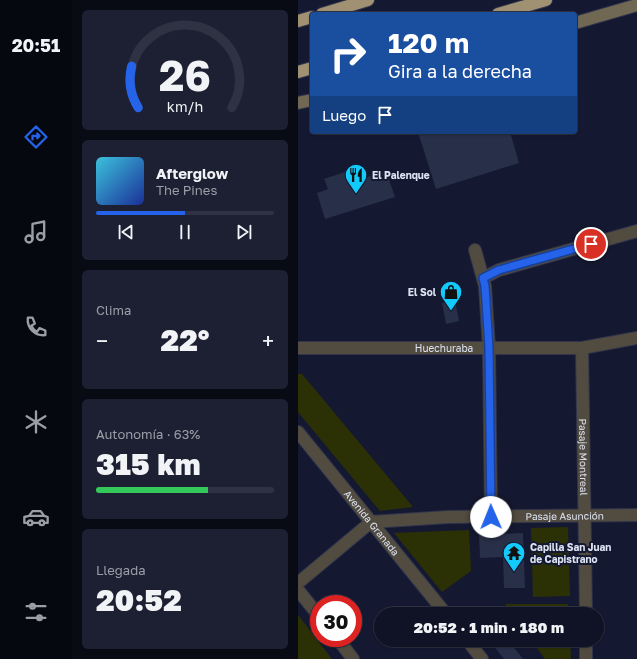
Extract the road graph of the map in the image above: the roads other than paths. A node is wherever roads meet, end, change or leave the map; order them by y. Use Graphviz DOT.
graph roads {
  1 [pos="368,0"];
  2 [pos="546,0"];
  3 [pos="637,5"];
  4 [pos="329,12"];
  5 [pos="505,12"];
  6 [pos="310,18"];
  7 [pos="298,21"];
  8 [pos="577,22"];
  9 [pos="310,69"];
  10 [pos="298,72"];
  11 [pos="310,100"];
  12 [pos="298,103"];
  13 [pos="637,231"];
  14 [pos="475,250"];
  15 [pos="483,278"];
  16 [pos="637,338"];
  17 [pos="298,348"];
  18 [pos="489,348"];
  19 [pos="582,348"];
  20 [pos="298,432"];
  21 [pos="637,515"];
  22 [pos="584,516"];
  23 [pos="491,517"];
  24 [pos="371,522"];
  25 [pos="298,582"];
  26 [pos="298,590"];
  27 [pos="310,605"];
  28 [pos="440,607"];
  29 [pos="586,607"];
  30 [pos="344,647"];
  31 [pos="473,647"];
  32 [pos="586,647"];
  33 [pos="354,659"];
  34 [pos="482,659"];
  35 [pos="586,659"];
  1 -- 4 [label="highway"];
  2 -- 5 [label="highway"];
  3 -- 8 [label="main road"];
  6 -- 7 [label="highway"];
  9 -- 10 [label="highway"];
  11 -- 12 [label="main road"];
  13 -- 15 [label="street"];
  14 -- 15 [label="street"];
  15 -- 18 [label="street"];
  16 -- 19 [label="street, Huechuraba"];
  17 -- 18 [label="street, Huechuraba"];
  18 -- 19 [label="street, Huechuraba"];
  18 -- 23 [label="street"];
  19 -- 22 [label="street, Pasaje Montreal"];
  20 -- 24 [label="street, Avenida Granada"];
  21 -- 22 [label="street, Pasaje Asunción"];
  22 -- 23 [label="street, Pasaje Asunción"];
  22 -- 29 [label="street, Pasaje Montreal"];
  23 -- 24 [label="street, Pasaje Asunción"];
  24 -- 25 [label="street"];
  24 -- 28 [label="street, Avenida Granada"];
  26 -- 27 [label="street"];
  30 -- 33 [label="street"];
  31 -- 34 [label="street"];
  32 -- 35 [label="street"];
}
